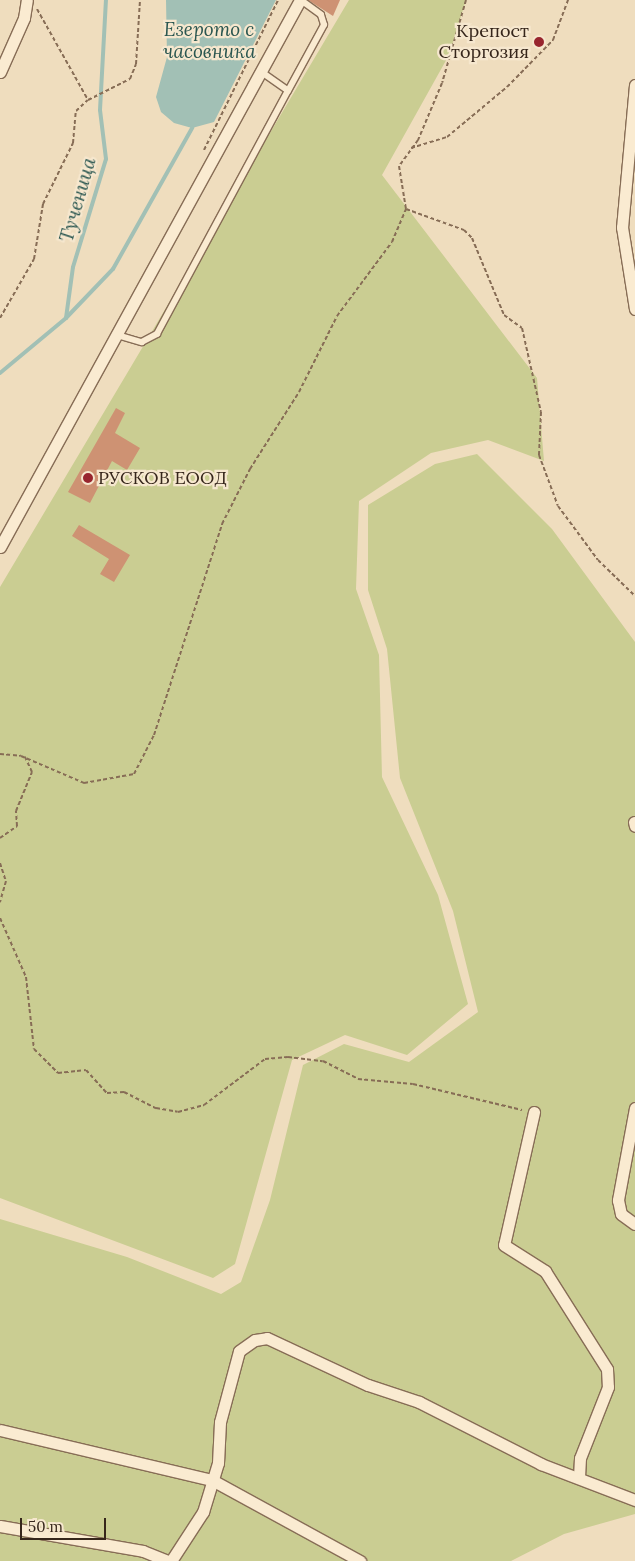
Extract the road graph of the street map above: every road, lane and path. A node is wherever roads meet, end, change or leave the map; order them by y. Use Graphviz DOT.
graph roads {
  1 [pos="27,0"];
  2 [pos="140,0"];
  3 [pos="278,0"];
  4 [pos="300,0"];
  5 [pos="466,0"];
  6 [pos="568,0"];
  7 [pos="0,72"];
  8 [pos="260,72"];
  9 [pos="635,85"];
  10 [pos="288,91"];
  11 [pos="88,100"];
  12 [pos="410,148"];
  13 [pos="200,156"];
  14 [pos="406,209"];
  15 [pos="635,310"];
  16 [pos="0,318"];
  17 [pos="116,334"];
  18 [pos="0,547"];
  19 [pos="635,596"];
  20 [pos="0,754"];
  21 [pos="24,757"];
  22 [pos="0,838"];
  23 [pos="0,863"];
  24 [pos="0,902"];
  25 [pos="0,918"];
  26 [pos="634,1110"];
  27 [pos="534,1112"];
  28 [pos="635,1224"];
  29 [pos="0,1430"];
  30 [pos="579,1478"];
  31 [pos="212,1480"];
  32 [pos="635,1500"];
  33 [pos="0,1526"];
  34 [pos="170,1561"];
  35 [pos="360,1561"];
  1 -- 7 [label="street"];
  1 -- 11 [label="path"];
  2 -- 11 [label="path"];
  3 -- 13 [label="path"];
  4 -- 8 [label="street"];
  4 -- 10 [label="lane"];
  5 -- 12 [label="path"];
  6 -- 12 [label="path"];
  8 -- 10 [label="lane"];
  8 -- 17 [label="street"];
  9 -- 15 [label="street"];
  10 -- 17 [label="lane"];
  11 -- 16 [label="path"];
  12 -- 14 [label="path"];
  14 -- 19 [label="path"];
  14 -- 21 [label="path"];
  17 -- 18 [label="street"];
  20 -- 21 [label="path"];
  21 -- 22 [label="path"];
  23 -- 24 [label="path"];
  25 -- 27 [label="path"];
  26 -- 28 [label="street"];
  27 -- 30 [label="street"];
  29 -- 31 [label="street"];
  30 -- 31 [label="street"];
  30 -- 32 [label="street"];
  31 -- 34 [label="street"];
  31 -- 35 [label="street"];
  33 -- 34 [label="street"];
}
